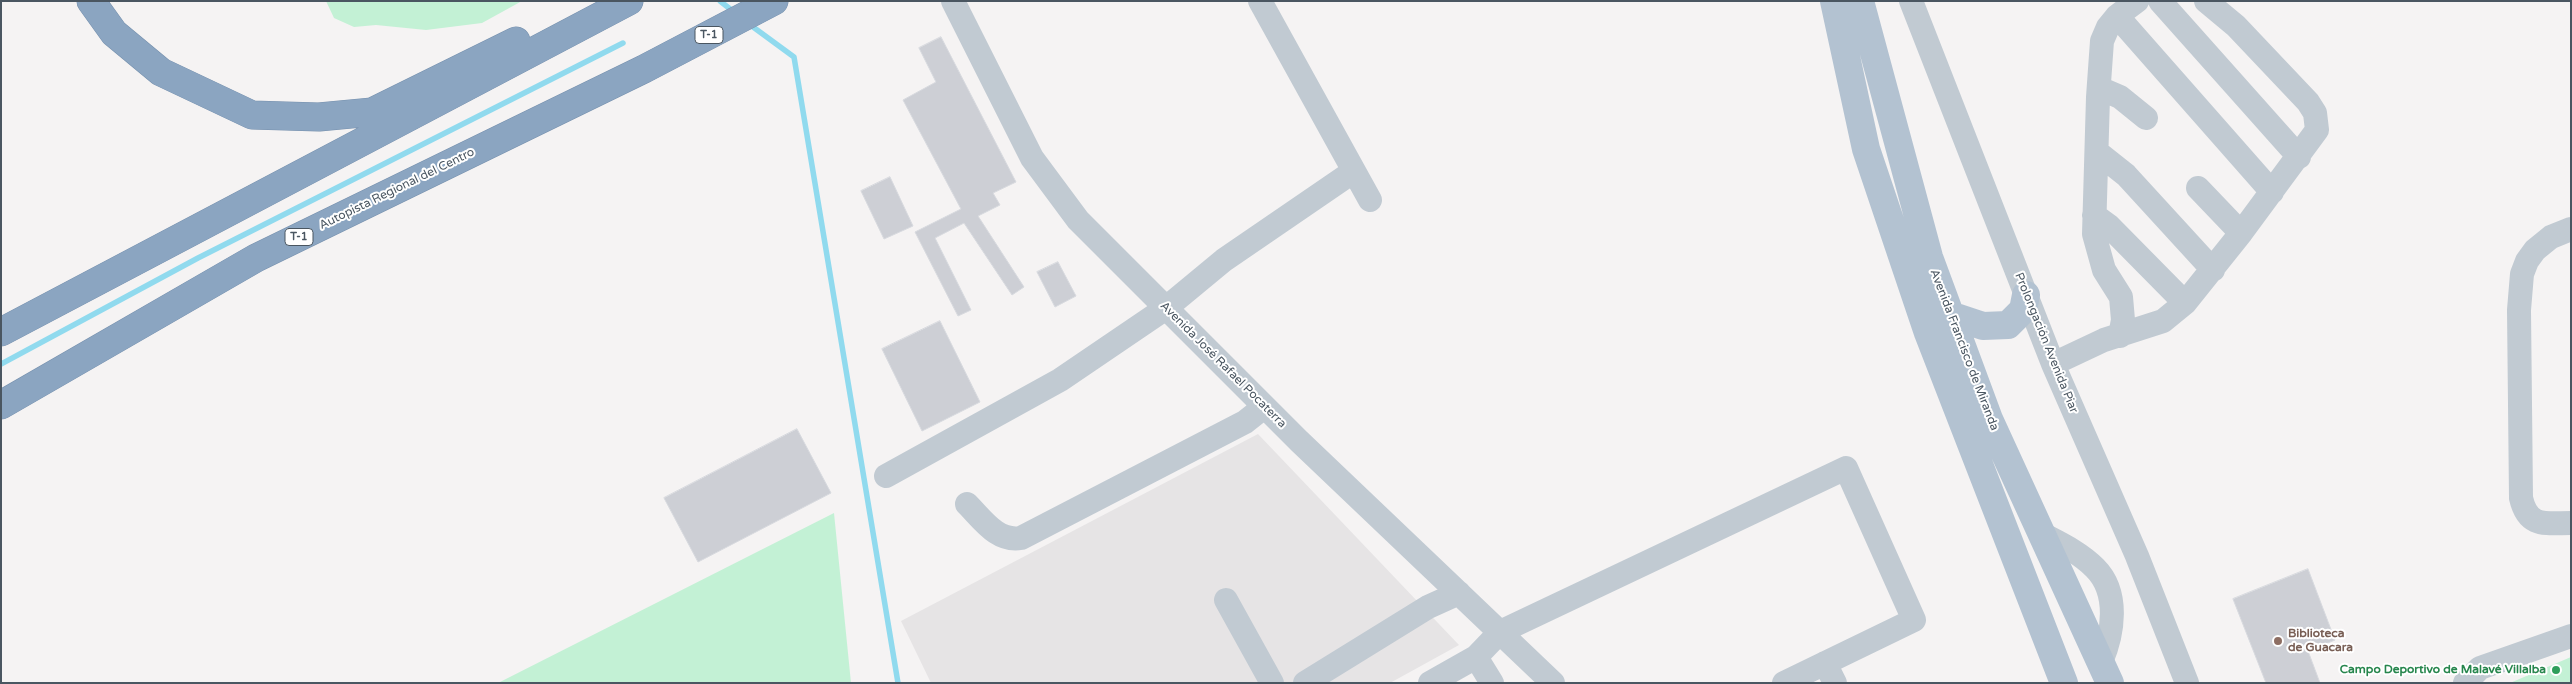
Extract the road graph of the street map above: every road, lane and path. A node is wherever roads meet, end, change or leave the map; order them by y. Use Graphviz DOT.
graph roads {
  1 [pos="91,1"];
  2 [pos="628,1"];
  3 [pos="774,1"];
  4 [pos="953,1"];
  5 [pos="1260,1"];
  6 [pos="1834,1"];
  7 [pos="1860,1"];
  8 [pos="1911,1"];
  9 [pos="2137,1"];
  10 [pos="2160,1"];
  11 [pos="2206,1"];
  12 [pos="2117,16"];
  13 [pos="594,20"];
  14 [pos="2099,88"];
  15 [pos="2146,118"];
  16 [pos="2096,152"];
  17 [pos="2298,157"];
  18 [pos="1354,171"];
  19 [pos="2198,188"];
  20 [pos="2272,192"];
  21 [pos="1370,200"];
  22 [pos="2094,216"];
  23 [pos="2571,229"];
  24 [pos="2240,234"];
  25 [pos="2212,270"];
  26 [pos="2026,295"];
  27 [pos="2185,304"];
  28 [pos="1166,308"];
  29 [pos="1950,315"];
  30 [pos="1,332"];
  31 [pos="2120,336"];
  32 [pos="2053,364"];
  33 [pos="1,405"];
  34 [pos="1264,406"];
  35 [pos="886,476"];
  36 [pos="967,504"];
  37 [pos="2571,523"];
  38 [pos="2040,533"];
  39 [pos="1459,593"];
  40 [pos="1226,600"];
  41 [pos="1500,632"];
  42 [pos="2571,636"];
  43 [pos="1476,657"];
  44 [pos="1830,673"];
  45 [pos="2105,673"];
  46 [pos="1272,683"];
  47 [pos="1305,683"];
  48 [pos="1430,683"];
  49 [pos="1492,683"];
  50 [pos="1553,683"];
  51 [pos="1784,683"];
  52 [pos="2064,683"];
  53 [pos="2187,683"];
  54 [pos="2465,683"];
  1 -- 13 [label="highway"];
  2 -- 13 [label="highway"];
  3 -- 33 [label="highway, Autopista Regional del Centro / T-1"];
  4 -- 28 [label="street, Avenida José Rafael Pocaterra"];
  5 -- 18 [label="street"];
  6 -- 52 [label="main road, Avenida Francisco de Miranda"];
  7 -- 29 [label="main road, Avenida Francisco de Miranda"];
  8 -- 26 [label="street, Prolongación Avenida Piar"];
  9 -- 12 [label="street"];
  10 -- 17 [label="street"];
  11 -- 17 [label="street"];
  12 -- 14 [label="street"];
  12 -- 20 [label="street"];
  13 -- 30 [label="highway"];
  14 -- 15 [label="street"];
  14 -- 16 [label="street"];
  16 -- 22 [label="street"];
  16 -- 25 [label="street"];
  17 -- 20 [label="street"];
  18 -- 21 [label="street"];
  18 -- 28 [label="street"];
  19 -- 24 [label="street"];
  20 -- 24 [label="street"];
  22 -- 27 [label="street"];
  22 -- 31 [label="street"];
  23 -- 37 [label="street"];
  24 -- 25 [label="street"];
  25 -- 27 [label="street"];
  26 -- 29 [label="main road"];
  26 -- 32 [label="street, Prolongación Avenida Piar"];
  27 -- 31 [label="street"];
  28 -- 34 [label="street, Avenida José Rafael Pocaterra"];
  28 -- 35 [label="street"];
  29 -- 38 [label="main road, Avenida Francisco de Miranda"];
  31 -- 32 [label="street"];
  32 -- 53 [label="street, Prolongación Avenida Piar"];
  34 -- 36 [label="street"];
  34 -- 39 [label="street, Avenida José Rafael Pocaterra"];
  38 -- 45 [label="main road, Avenida Francisco de Miranda"];
  38 -- 45 [label="street"];
  39 -- 41 [label="street, Avenida José Rafael Pocaterra"];
  39 -- 47 [label="street"];
  40 -- 46 [label="street"];
  41 -- 43 [label="street"];
  41 -- 44 [label="street"];
  41 -- 50 [label="street, Avenida José Rafael Pocaterra"];
  42 -- 54 [label="street"];
  43 -- 48 [label="street"];
  43 -- 49 [label="street"];
  44 -- 51 [label="street"];
}
